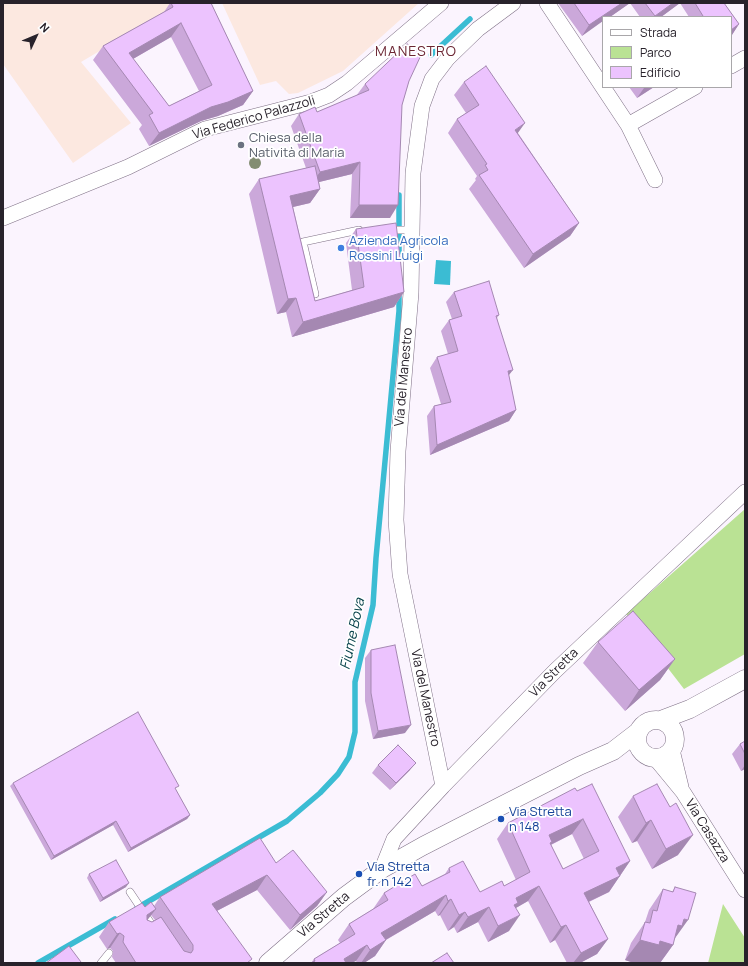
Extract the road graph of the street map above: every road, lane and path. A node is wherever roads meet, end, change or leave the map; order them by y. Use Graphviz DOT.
graph roads {
  1 [pos="441,3"];
  2 [pos="547,3"];
  3 [pos="502,6"];
  4 [pos="745,58"];
  5 [pos="732,65"];
  6 [pos="602,86"];
  7 [pos="603,88"];
  8 [pos="693,88"];
  9 [pos="628,125"];
  10 [pos="655,180"];
  11 [pos="3,218"];
  12 [pos="359,230"];
  13 [pos="385,230"];
  14 [pos="408,230"];
  15 [pos="315,294"];
  16 [pos="745,492"];
  17 [pos="745,679"];
  18 [pos="690,709"];
  19 [pos="661,720"];
  20 [pos="639,731"];
  21 [pos="674,744"];
  22 [pos="613,751"];
  23 [pos="649,755"];
  24 [pos="443,786"];
  25 [pos="682,792"];
  26 [pos="382,869"];
  27 [pos="745,890"];
  28 [pos="130,892"];
  29 [pos="152,928"];
  30 [pos="109,953"];
  31 [pos="101,963"];
  32 [pos="268,963"];
  1 -- 11 [label="street, Via Federico Palazzoli"];
  2 -- 6 [label="street"];
  3 -- 14 [label="street, Via del Manestro"];
  4 -- 5 [label="street"];
  7 -- 9 [label="street"];
  8 -- 9 [label="street"];
  9 -- 10 [label="street"];
  12 -- 15 [label="lane"];
  13 -- 14 [label="lane"];
  14 -- 24 [label="street, Via del Manestro"];
  16 -- 24 [label="street, Via Stretta"];
  17 -- 18 [label="street"];
  18 -- 19 [label="street"];
  18 -- 21 [label="street"];
  19 -- 20 [label="street"];
  19 -- 21 [label="street"];
  20 -- 22 [label="street, Via Stretta"];
  20 -- 23 [label="street"];
  21 -- 23 [label="street"];
  21 -- 25 [label="street, Via Casazza"];
  22 -- 23 [label="street, Via Stretta"];
  22 -- 26 [label="street, Via Stretta"];
  23 -- 25 [label="street, Via Casazza"];
  24 -- 26 [label="street, Via Stretta"];
  25 -- 27 [label="street, Via Casazza"];
  26 -- 32 [label="street, Via Stretta"];
  28 -- 29 [label="lane"];
  30 -- 31 [label="lane"];
}
